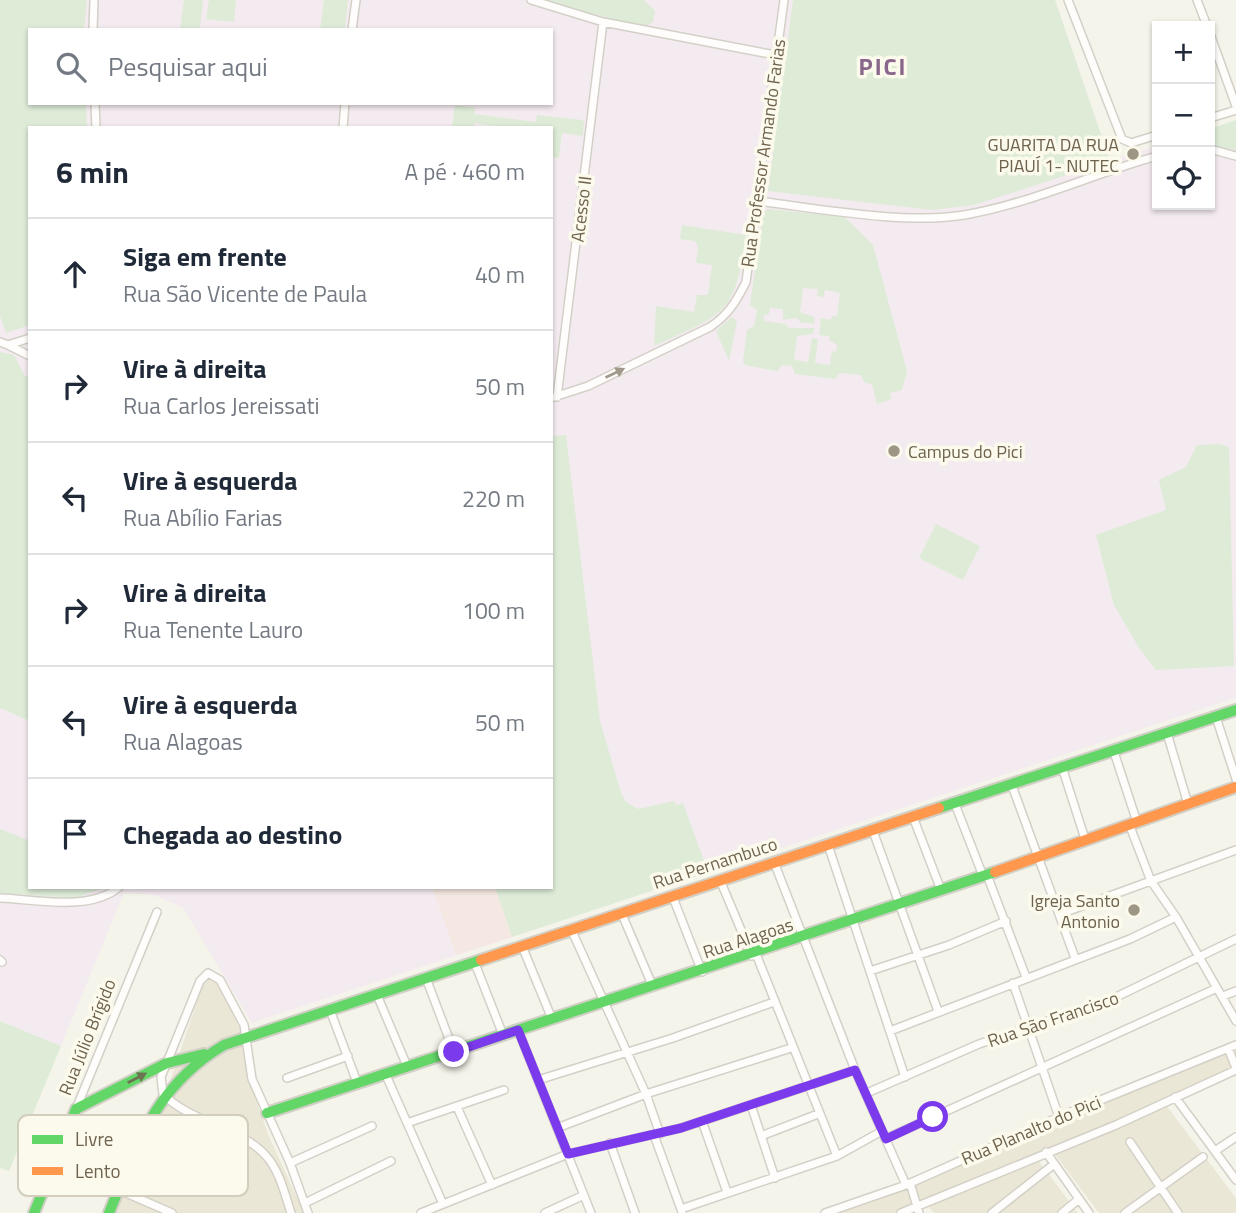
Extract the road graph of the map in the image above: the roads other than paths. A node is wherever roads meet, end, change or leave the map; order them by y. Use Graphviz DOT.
graph roads {
  1 [pos="94,0"];
  2 [pos="356,0"];
  3 [pos="531,0"];
  4 [pos="784,0"];
  5 [pos="1068,0"];
  6 [pos="1197,0"];
  7 [pos="1205,21"];
  8 [pos="603,22"];
  9 [pos="93,28"];
  10 [pos="352,28"];
  11 [pos="1215,48"];
  12 [pos="770,54"];
  13 [pos="95,105"];
  14 [pos="345,105"];
  15 [pos="1236,108"];
  16 [pos="1215,116"];
  17 [pos="96,126"];
  18 [pos="343,126"];
  19 [pos="1152,136"];
  20 [pos="1215,150"];
  21 [pos="1236,156"];
  22 [pos="1152,158"];
  23 [pos="757,201"];
  24 [pos="28,338"];
  25 [pos="4,344"];
  26 [pos="28,355"];
  27 [pos="554,397"];
  28 [pos="1236,710"];
  29 [pos="1216,717"];
  30 [pos="1167,733"];
  31 [pos="1114,752"];
  32 [pos="1062,767"];
  33 [pos="1236,779"];
  34 [pos="1011,783"];
  35 [pos="1236,787"];
  36 [pos="955,804"];
  37 [pos="1188,804"];
  38 [pos="913,817"];
  39 [pos="1133,823"];
  40 [pos="873,831"];
  41 [pos="1085,839"];
  42 [pos="828,845"];
  43 [pos="1236,850"];
  44 [pos="1038,856"];
  45 [pos="774,862"];
  46 [pos="985,876"];
  47 [pos="720,880"];
  48 [pos="1151,881"];
  49 [pos="116,889"];
  50 [pos="942,890"];
  51 [pos="672,895"];
  52 [pos="0,898"];
  53 [pos="900,906"];
  54 [pos="157,912"];
  55 [pos="621,912"];
  56 [pos="1060,914"];
  57 [pos="1176,917"];
  58 [pos="854,921"];
  59 [pos="1006,921"];
  60 [pos="570,929"];
  61 [pos="804,938"];
  62 [pos="1236,939"];
  63 [pos="522,946"];
  64 [pos="918,954"];
  65 [pos="754,955"];
  66 [pos="1200,957"];
  67 [pos="1075,958"];
  68 [pos="474,961"];
  69 [pos="870,971"];
  70 [pos="702,972"];
  71 [pos="1026,977"];
  72 [pos="426,978"];
  73 [pos="1013,983"];
  74 [pos="653,987"];
  75 [pos="1217,988"];
  76 [pos="1236,991"];
  77 [pos="377,995"];
  78 [pos="1223,996"];
  79 [pos="774,1002"];
  80 [pos="604,1003"];
  81 [pos="330,1010"];
  82 [pos="938,1011"];
  83 [pos="552,1019"];
  84 [pos="1236,1021"];
  85 [pos="1027,1027"];
  86 [pos="518,1030"];
  87 [pos="890,1031"];
  88 [pos="503,1035"];
  89 [pos="248,1036"];
  90 [pos="1236,1045"];
  91 [pos="791,1048"];
  92 [pos="1228,1048"];
  93 [pos="626,1051"];
  94 [pos="454,1052"];
  95 [pos="206,1054"];
  96 [pos="348,1056"];
  97 [pos="167,1063"];
  98 [pos="407,1066"];
  99 [pos="1044,1068"];
  100 [pos="1236,1069"];
  101 [pos="855,1070"];
  102 [pos="385,1073"];
  103 [pos="905,1077"];
  104 [pos="287,1078"];
  105 [pos="538,1080"];
  106 [pos="357,1082"];
  107 [pos="807,1086"];
  108 [pos="505,1090"];
  109 [pos="867,1093"];
  110 [pos="163,1094"];
  111 [pos="646,1094"];
  112 [pos="1175,1097"];
  113 [pos="751,1105"];
  114 [pos="457,1107"];
  115 [pos="76,1109"];
  116 [pos="267,1113"];
  117 [pos="818,1114"];
  118 [pos="74,1115"];
  119 [pos="150,1115"];
  120 [pos="194,1115"];
  121 [pos="1059,1117"];
  122 [pos="702,1121"];
  123 [pos="407,1123"];
  124 [pos="372,1126"];
  125 [pos="557,1128"];
  126 [pos="657,1135"];
  127 [pos="884,1135"];
  128 [pos="761,1136"];
  129 [pos="1236,1137"];
  130 [pos="1130,1142"];
  131 [pos="248,1143"];
  132 [pos="610,1143"];
  133 [pos="1215,1151"];
  134 [pos="1046,1152"];
  135 [pos="568,1154"];
  136 [pos="836,1156"];
  137 [pos="1203,1157"];
  138 [pos="391,1161"];
  139 [pos="290,1163"];
  140 [pos="1052,1165"];
  141 [pos="775,1178"];
  142 [pos="1236,1180"];
  143 [pos="908,1184"];
  144 [pos="492,1185"];
  145 [pos="1160,1187"];
  146 [pos="727,1192"];
  147 [pos="584,1195"];
  148 [pos="41,1196"];
  149 [pos="116,1196"];
  150 [pos="133,1196"];
  151 [pos="1079,1199"];
  152 [pos="305,1203"];
  153 [pos="443,1204"];
  154 [pos="917,1210"];
  155 [pos="682,1211"];
  156 [pos="34,1213"];
  157 [pos="109,1213"];
  158 [pos="172,1213"];
  159 [pos="291,1213"];
  160 [pos="308,1213"];
  161 [pos="421,1213"];
  162 [pos="545,1213"];
  163 [pos="591,1213"];
  164 [pos="635,1213"];
  165 [pos="825,1213"];
  166 [pos="901,1213"];
  167 [pos="992,1213"];
  168 [pos="1062,1213"];
  169 [pos="1089,1213"];
  170 [pos="1125,1213"];
  171 [pos="1178,1213"];
  1 -- 9 [label="street"];
  2 -- 10 [label="street"];
  3 -- 8 [label="street"];
  4 -- 23 [label="street, Rua Professor Armando Farias"];
  5 -- 19 [label="street"];
  6 -- 7 [label="street"];
  8 -- 12 [label="street"];
  8 -- 27 [label="street, Acesso II"];
  11 -- 15 [label="street"];
  13 -- 17 [label="street"];
  14 -- 18 [label="street"];
  15 -- 16 [label="street"];
  20 -- 21 [label="street"];
  22 -- 23 [label="street"];
  27 -- 23 [label="street, Rua Professor Armando Farias, one-way"];
  24 -- 25 [label="street"];
  25 -- 26 [label="street"];
  28 -- 29 [label="street, Rua Pernambuco"];
  29 -- 30 [label="street, Rua Pernambuco"];
  29 -- 33 [label="street"];
  30 -- 31 [label="street, Rua Pernambuco"];
  30 -- 37 [label="street"];
  31 -- 32 [label="street, Rua Pernambuco"];
  31 -- 39 [label="street"];
  32 -- 34 [label="street, Rua Pernambuco"];
  32 -- 41 [label="street"];
  34 -- 36 [label="street, Rua Pernambuco"];
  34 -- 44 [label="street"];
  35 -- 37 [label="street, Rua Alagoas"];
  36 -- 38 [label="street, Rua Pernambuco"];
  36 -- 46 [label="street"];
  37 -- 39 [label="street, Rua Alagoas"];
  38 -- 40 [label="street, Rua Pernambuco"];
  38 -- 50 [label="street"];
  39 -- 41 [label="street, Rua Alagoas"];
  39 -- 48 [label="street"];
  40 -- 42 [label="street, Rua Pernambuco"];
  40 -- 53 [label="street"];
  41 -- 44 [label="street, Rua Alagoas"];
  42 -- 45 [label="street, Rua Pernambuco"];
  42 -- 58 [label="street"];
  43 -- 48 [label="street"];
  44 -- 46 [label="street, Rua Alagoas"];
  44 -- 56 [label="street"];
  45 -- 47 [label="street, Rua Pernambuco"];
  45 -- 61 [label="street"];
  46 -- 50 [label="street, Rua Alagoas"];
  46 -- 59 [label="street"];
  47 -- 51 [label="street, Rua Pernambuco"];
  47 -- 65 [label="street"];
  48 -- 56 [label="street"];
  48 -- 57 [label="street"];
  49 -- 52 [label="street"];
  50 -- 53 [label="street, Rua Alagoas"];
  51 -- 55 [label="street, Rua Pernambuco"];
  51 -- 70 [label="street"];
  53 -- 58 [label="street, Rua Alagoas"];
  53 -- 64 [label="street"];
  54 -- 115 [label="street, Rua Júlio Brígido"];
  55 -- 60 [label="street, Rua Pernambuco"];
  55 -- 74 [label="street"];
  56 -- 67 [label="street"];
  57 -- 66 [label="street"];
  57 -- 67 [label="street"];
  58 -- 61 [label="street, Rua Alagoas"];
  58 -- 69 [label="street"];
  59 -- 64 [label="street"];
  59 -- 71 [label="street"];
  60 -- 63 [label="street, Rua Pernambuco"];
  60 -- 80 [label="street"];
  61 -- 65 [label="street, Rua Alagoas"];
  61 -- 101 [label="street"];
  62 -- 66 [label="street, Rua São Francisco"];
  63 -- 68 [label="street, Rua Pernambuco"];
  63 -- 83 [label="street"];
  64 -- 69 [label="street"];
  64 -- 82 [label="street"];
  65 -- 70 [label="street, Rua Alagoas"];
  65 -- 79 [label="street"];
  66 -- 75 [label="street"];
  66 -- 85 [label="street, Rua São Francisco"];
  67 -- 71 [label="street"];
  68 -- 72 [label="street, Rua Pernambuco"];
  68 -- 88 [label="street"];
  69 -- 87 [label="street"];
  70 -- 74 [label="street, Rua Alagoas"];
  71 -- 73 [label="street"];
  72 -- 77 [label="street, Rua Pernambuco"];
  72 -- 94 [label="street"];
  73 -- 82 [label="street"];
  73 -- 85 [label="street"];
  74 -- 80 [label="street, Rua Alagoas"];
  75 -- 78 [label="street"];
  75 -- 99 [label="street"];
  76 -- 78 [label="street"];
  77 -- 81 [label="street, Rua Pernambuco"];
  77 -- 98 [label="street"];
  78 -- 84 [label="street"];
  79 -- 91 [label="street"];
  79 -- 93 [label="street"];
  80 -- 83 [label="street, Rua Alagoas"];
  80 -- 93 [label="street"];
  81 -- 89 [label="street, Rua Pernambuco"];
  81 -- 96 [label="street"];
  82 -- 87 [label="street"];
  83 -- 86 [label="street, Rua Alagoas"];
  85 -- 99 [label="street"];
  85 -- 103 [label="street, Rua São Francisco"];
  86 -- 88 [label="street, Rua Alagoas"];
  86 -- 105 [label="street"];
  87 -- 103 [label="street"];
  88 -- 94 [label="street, Rua Alagoas"];
  89 -- 95 [label="street, Rua Pernambuco"];
  89 -- 97 [label="street"];
  89 -- 116 [label="street"];
  90 -- 92 [label="street, Rua Planalto do Pici"];
  91 -- 107 [label="street"];
  91 -- 111 [label="street"];
  92 -- 100 [label="street"];
  92 -- 121 [label="street, Rua Planalto do Pici"];
  93 -- 105 [label="street"];
  93 -- 111 [label="street"];
  94 -- 98 [label="street, Rua Alagoas"];
  95 -- 97 [label="street, Rua Pernambuco"];
  95 -- 110 [label="street, Rua Pernambuco"];
  96 -- 104 [label="street"];
  96 -- 106 [label="street"];
  97 -- 110 [label="street"];
  115 -- 97 [label="street, Rua Pernambuco, one-way"];
  98 -- 102 [label="street, Rua Alagoas"];
  99 -- 121 [label="street"];
  99 -- 127 [label="street"];
  100 -- 112 [label="street"];
  101 -- 107 [label="street"];
  101 -- 109 [label="street"];
  102 -- 106 [label="street, Rua Alagoas"];
  102 -- 123 [label="street"];
  103 -- 109 [label="street, Rua São Francisco"];
  105 -- 125 [label="street"];
  106 -- 116 [label="street, Rua Alagoas"];
  107 -- 113 [label="street"];
  107 -- 117 [label="street"];
  108 -- 114 [label="street"];
  109 -- 127 [label="street"];
  110 -- 119 [label="street, Rua Pernambuco"];
  110 -- 120 [label="street"];
  111 -- 125 [label="street"];
  111 -- 126 [label="street"];
  112 -- 133 [label="street"];
  112 -- 134 [label="street"];
  113 -- 122 [label="street"];
  113 -- 128 [label="street"];
  114 -- 123 [label="street"];
  114 -- 144 [label="street"];
  115 -- 118 [label="street, Rua Júlio Brígido"];
  116 -- 139 [label="street"];
  117 -- 128 [label="street"];
  117 -- 136 [label="street"];
  121 -- 143 [label="street, Rua Planalto do Pici"];
  122 -- 126 [label="street"];
  122 -- 146 [label="street"];
  123 -- 153 [label="street"];
  124 -- 139 [label="street"];
  125 -- 135 [label="street"];
  126 -- 132 [label="street"];
  126 -- 155 [label="street"];
  127 -- 136 [label="street"];
  127 -- 143 [label="street"];
  128 -- 141 [label="street"];
  129 -- 133 [label="street"];
  130 -- 145 [label="street"];
  131 -- 159 [label="street"];
  132 -- 135 [label="street"];
  132 -- 164 [label="street"];
  133 -- 142 [label="street"];
  134 -- 140 [label="street"];
  134 -- 154 [label="street"];
  135 -- 144 [label="street"];
  135 -- 147 [label="street"];
  136 -- 141 [label="street"];
  137 -- 145 [label="street"];
  138 -- 152 [label="street"];
  139 -- 152 [label="street"];
  140 -- 151 [label="street"];
  140 -- 167 [label="street"];
  141 -- 146 [label="street"];
  143 -- 154 [label="street"];
  143 -- 165 [label="street, Rua Planalto do Pici"];
  144 -- 153 [label="street"];
  145 -- 170 [label="street"];
  145 -- 171 [label="street"];
  146 -- 155 [label="street"];
  147 -- 162 [label="street"];
  147 -- 163 [label="street"];
  148 -- 156 [label="street, Rua Júlio Brígido"];
  149 -- 157 [label="street, Rua Pernambuco"];
  150 -- 158 [label="street"];
  151 -- 168 [label="street"];
  151 -- 169 [label="street"];
  152 -- 160 [label="street"];
  153 -- 161 [label="street"];
  154 -- 166 [label="street"];
}
